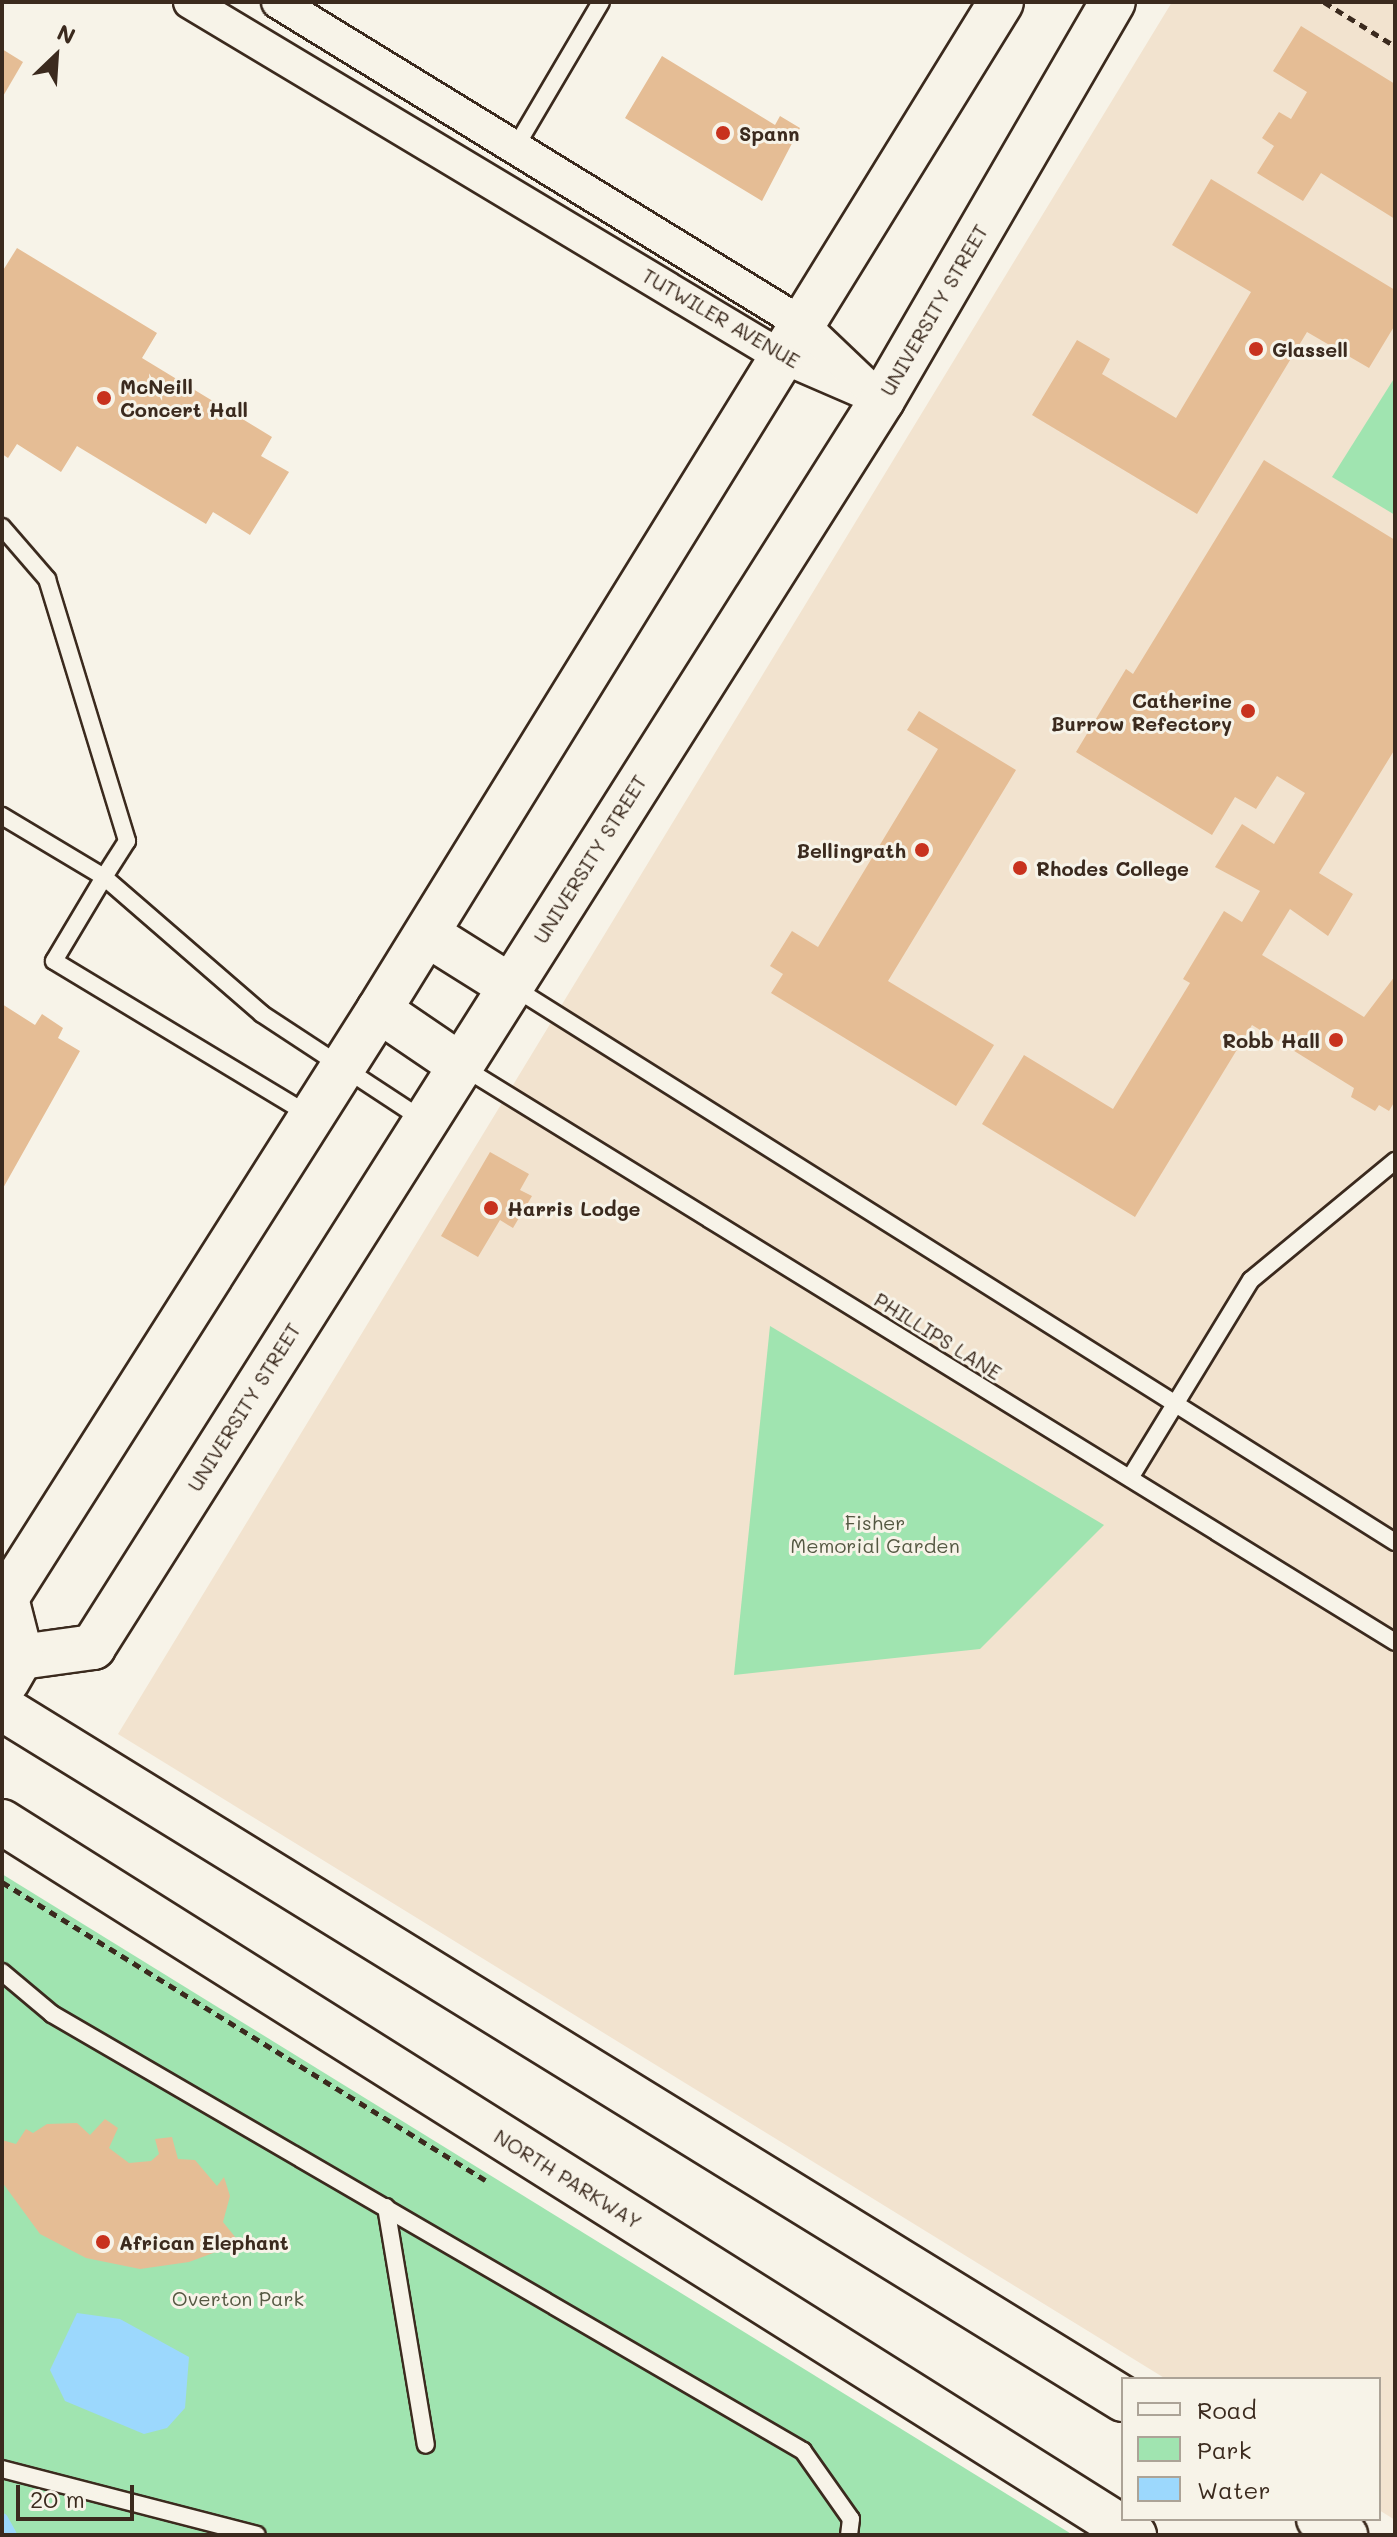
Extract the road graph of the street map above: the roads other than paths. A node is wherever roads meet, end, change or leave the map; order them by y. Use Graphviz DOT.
graph roads {
  1 [pos="190,2"];
  2 [pos="278,2"];
  3 [pos="601,2"];
  4 [pos="1001,2"];
  5 [pos="1113,2"];
  6 [pos="515,148"];
  7 [pos="791,340"];
  8 [pos="882,400"];
  9 [pos="2,527"];
  10 [pos="2,816"];
  11 [pos="104,877"];
  12 [pos="427,934"];
  13 [pos="510,986"];
  14 [pos="379,1010"];
  15 [pos="460,1065"];
  16 [pos="344,1067"];
  17 [pos="312,1117"];
  18 [pos="425,1121"];
  19 [pos="1395,1161"];
  20 [pos="1174,1403"];
  21 [pos="1130,1478"];
  22 [pos="1395,1542"];
  23 [pos="1395,1642"];
  24 [pos="12,1674"];
  25 [pos="2,1708"];
  26 [pos="2,1822"];
  27 [pos="2,1972"];
  28 [pos="386,2207"];
  29 [pos="1121,2398"];
  30 [pos="426,2445"];
  31 [pos="2,2469"];
  32 [pos="1322,2521"];
  33 [pos="257,2535"];
  34 [pos="849,2535"];
  35 [pos="1134,2535"];
  36 [pos="1345,2535"];
  1 -- 7 [label="street, TUTWILER AVENUE"];
  2 -- 6 [label="street, TUTWILER AVENUE"];
  3 -- 6 [label="lane"];
  4 -- 7 [label="main road, UNIVERSITY STREET"];
  5 -- 8 [label="main road, UNIVERSITY STREET"];
  6 -- 7 [label="street, TUTWILER AVENUE"];
  7 -- 8 [label="street, TUTWILER AVENUE"];
  7 -- 12 [label="main road, UNIVERSITY STREET"];
  8 -- 13 [label="main road, UNIVERSITY STREET"];
  9 -- 11 [label="lane"];
  10 -- 11 [label="lane"];
  11 -- 16 [label="lane"];
  11 -- 17 [label="lane"];
  12 -- 13 [label="main road"];
  12 -- 14 [label="main road, UNIVERSITY STREET"];
  13 -- 15 [label="main road, UNIVERSITY STREET"];
  13 -- 20 [label="lane"];
  14 -- 15 [label="main road"];
  14 -- 16 [label="main road, UNIVERSITY STREET"];
  15 -- 18 [label="main road, UNIVERSITY STREET"];
  15 -- 21 [label="lane, PHILLIPS LANE"];
  16 -- 17 [label="main road, UNIVERSITY STREET"];
  16 -- 18 [label="lane"];
  17 -- 24 [label="main road, UNIVERSITY STREET"];
  18 -- 24 [label="main road, UNIVERSITY STREET"];
  19 -- 20 [label="lane"];
  20 -- 21 [label="lane"];
  20 -- 22 [label="lane"];
  21 -- 23 [label="lane, PHILLIPS LANE"];
  25 -- 29 [label="main road"];
  26 -- 35 [label="main road, NORTH PARKWAY"];
  27 -- 28 [label="lane"];
  28 -- 30 [label="lane"];
  28 -- 34 [label="lane"];
  31 -- 33 [label="lane"];
  32 -- 36 [label="main road"];
}
